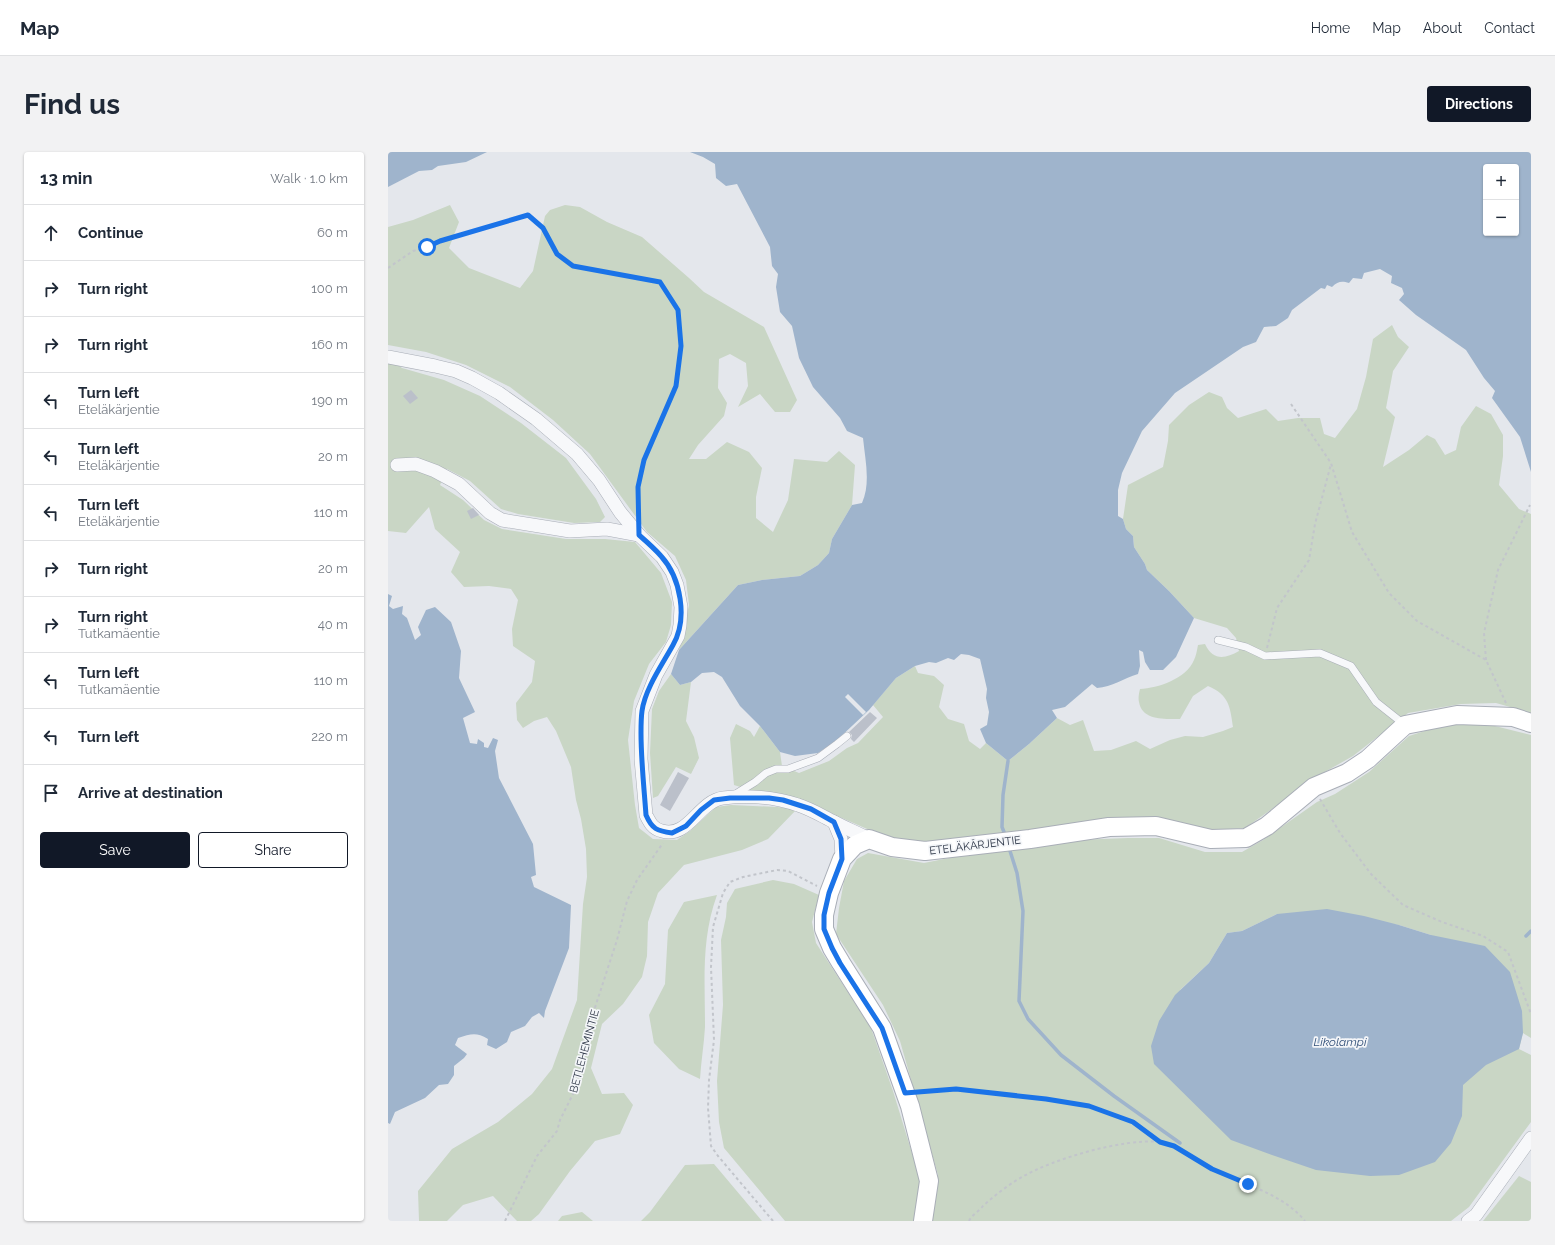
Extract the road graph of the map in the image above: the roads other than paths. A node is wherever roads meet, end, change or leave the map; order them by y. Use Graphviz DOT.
graph roads {
  1 [pos="388,357"];
  2 [pos="397,465"];
  3 [pos="639,535"];
  4 [pos="1218,640"];
  5 [pos="1531,722"];
  6 [pos="1406,725"];
  7 [pos="847,736"];
  8 [pos="730,798"];
  9 [pos="834,822"];
  10 [pos="869,839"];
  11 [pos="842,859"];
  12 [pos="1531,1138"];
  13 [pos="923,1221"];
  14 [pos="1468,1221"];
  1 -- 3 [label="street"];
  2 -- 3 [label="street"];
  3 -- 8 [label="street, ETELÄKÄRJENTIE"];
  4 -- 6 [label="lane"];
  5 -- 6 [label="street"];
  6 -- 10 [label="street, ETELÄKÄRJENTIE"];
  7 -- 8 [label="lane"];
  8 -- 9 [label="street, ETELÄKÄRJENTIE"];
  9 -- 10 [label="street, ETELÄKÄRJENTIE"];
  9 -- 11 [label="street"];
  10 -- 11 [label="street"];
  11 -- 13 [label="street"];
  12 -- 14 [label="street"];
}
